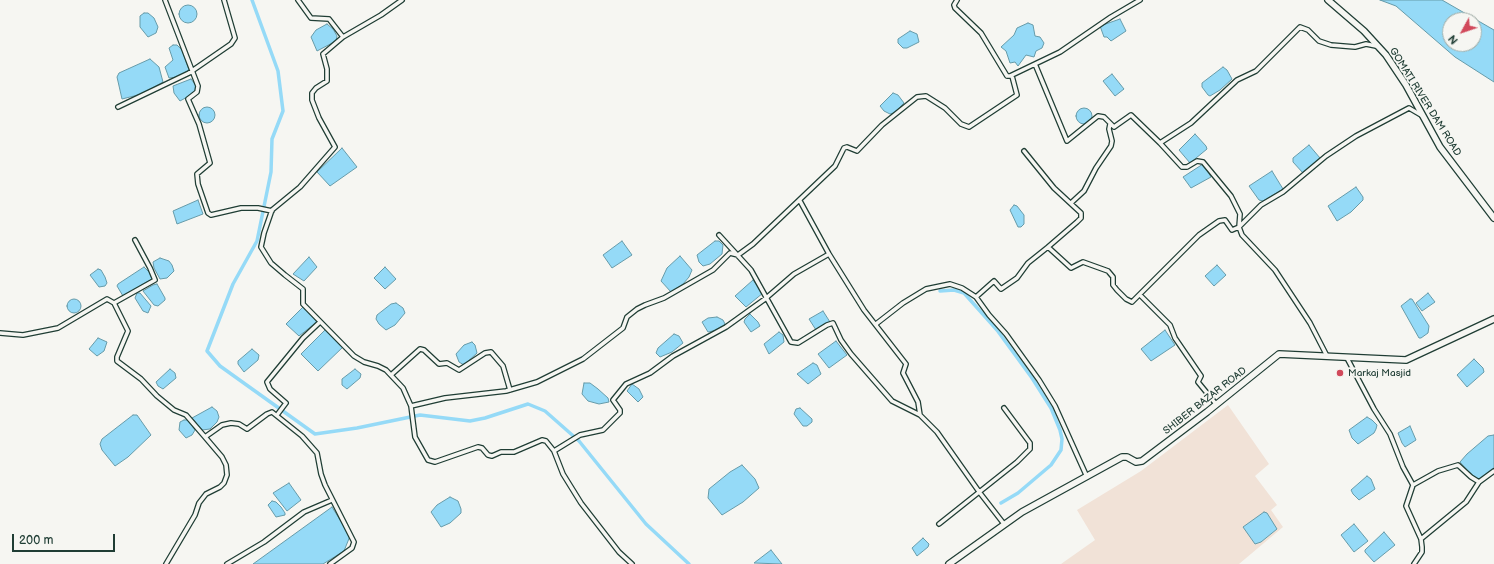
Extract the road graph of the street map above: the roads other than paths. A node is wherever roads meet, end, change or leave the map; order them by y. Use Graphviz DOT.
graph roads {
  1 [pos="165,0"];
  2 [pos="224,0"];
  3 [pos="298,0"];
  4 [pos="402,0"];
  5 [pos="958,0"];
  6 [pos="1140,0"];
  7 [pos="1330,2"];
  8 [pos="343,37"];
  9 [pos="1380,48"];
  10 [pos="1036,64"];
  11 [pos="192,71"];
  12 [pos="1012,76"];
  13 [pos="118,107"];
  14 [pos="1423,117"];
  15 [pos="1110,124"];
  16 [pos="1160,143"];
  17 [pos="1024,151"];
  18 [pos="800,201"];
  19 [pos="1071,204"];
  20 [pos="272,211"];
  21 [pos="1494,218"];
  22 [pos="1239,227"];
  23 [pos="719,235"];
  24 [pos="135,240"];
  25 [pos="1048,247"];
  26 [pos="829,254"];
  27 [pos="738,255"];
  28 [pos="1140,295"];
  29 [pos="976,297"];
  30 [pos="766,298"];
  31 [pos="114,303"];
  32 [pos="1494,320"];
  33 [pos="320,322"];
  34 [pos="876,324"];
  35 [pos="0,334"];
  36 [pos="1327,356"];
  37 [pos="1347,358"];
  38 [pos="391,375"];
  39 [pos="510,390"];
  40 [pos="1216,404"];
  41 [pos="411,406"];
  42 [pos="1004,408"];
  43 [pos="276,415"];
  44 [pos="920,415"];
  45 [pos="205,437"];
  46 [pos="554,452"];
  47 [pos="1494,471"];
  48 [pos="1087,478"];
  49 [pos="1480,482"];
  50 [pos="1413,484"];
  51 [pos="980,493"];
  52 [pos="332,500"];
  53 [pos="940,524"];
  54 [pos="1004,524"];
  55 [pos="1420,539"];
  56 [pos="166,564"];
  57 [pos="227,564"];
  58 [pos="330,564"];
  59 [pos="632,564"];
  60 [pos="949,564"];
  61 [pos="1414,564"];
  1 -- 11 [label="street"];
  2 -- 11 [label="street"];
  3 -- 8 [label="street"];
  4 -- 8 [label="street"];
  5 -- 12 [label="street"];
  6 -- 10 [label="street"];
  7 -- 9 [label="street, GOMATI RIVER DAM ROAD"];
  8 -- 20 [label="street"];
  9 -- 14 [label="street, GOMATI RIVER DAM ROAD"];
  9 -- 16 [label="street"];
  10 -- 12 [label="street"];
  10 -- 15 [label="street"];
  11 -- 13 [label="street"];
  11 -- 20 [label="street"];
  12 -- 18 [label="street"];
  14 -- 21 [label="street, GOMATI RIVER DAM ROAD"];
  14 -- 22 [label="street"];
  15 -- 16 [label="street"];
  15 -- 19 [label="street"];
  16 -- 22 [label="street"];
  17 -- 19 [label="street"];
  18 -- 26 [label="street"];
  18 -- 27 [label="street"];
  19 -- 25 [label="street"];
  20 -- 33 [label="street"];
  22 -- 28 [label="street"];
  22 -- 36 [label="street"];
  23 -- 27 [label="street"];
  24 -- 31 [label="street"];
  25 -- 28 [label="street"];
  25 -- 29 [label="street"];
  26 -- 30 [label="street"];
  26 -- 34 [label="street"];
  27 -- 30 [label="street"];
  27 -- 39 [label="street"];
  28 -- 40 [label="street"];
  29 -- 34 [label="street"];
  29 -- 48 [label="street"];
  30 -- 44 [label="street"];
  30 -- 46 [label="street"];
  31 -- 35 [label="street"];
  31 -- 45 [label="street"];
  32 -- 37 [label="street, SHIBER BAZAR ROAD"];
  33 -- 38 [label="street"];
  33 -- 43 [label="street"];
  34 -- 44 [label="street"];
  36 -- 37 [label="street, SHIBER BAZAR ROAD"];
  36 -- 40 [label="street, SHIBER BAZAR ROAD"];
  37 -- 50 [label="street"];
  38 -- 39 [label="street"];
  38 -- 41 [label="street"];
  39 -- 41 [label="street"];
  40 -- 48 [label="street, SHIBER BAZAR ROAD"];
  41 -- 46 [label="street"];
  42 -- 51 [label="street"];
  43 -- 45 [label="street"];
  43 -- 52 [label="street"];
  44 -- 51 [label="street"];
  45 -- 56 [label="street"];
  46 -- 59 [label="street"];
  47 -- 49 [label="street"];
  48 -- 54 [label="street, SHIBER BAZAR ROAD"];
  49 -- 50 [label="street"];
  49 -- 55 [label="street"];
  50 -- 55 [label="street"];
  51 -- 53 [label="street"];
  51 -- 54 [label="street"];
  52 -- 57 [label="street"];
  52 -- 58 [label="street"];
  54 -- 60 [label="street, SHIBER BAZAR ROAD"];
  55 -- 61 [label="street"];
}
